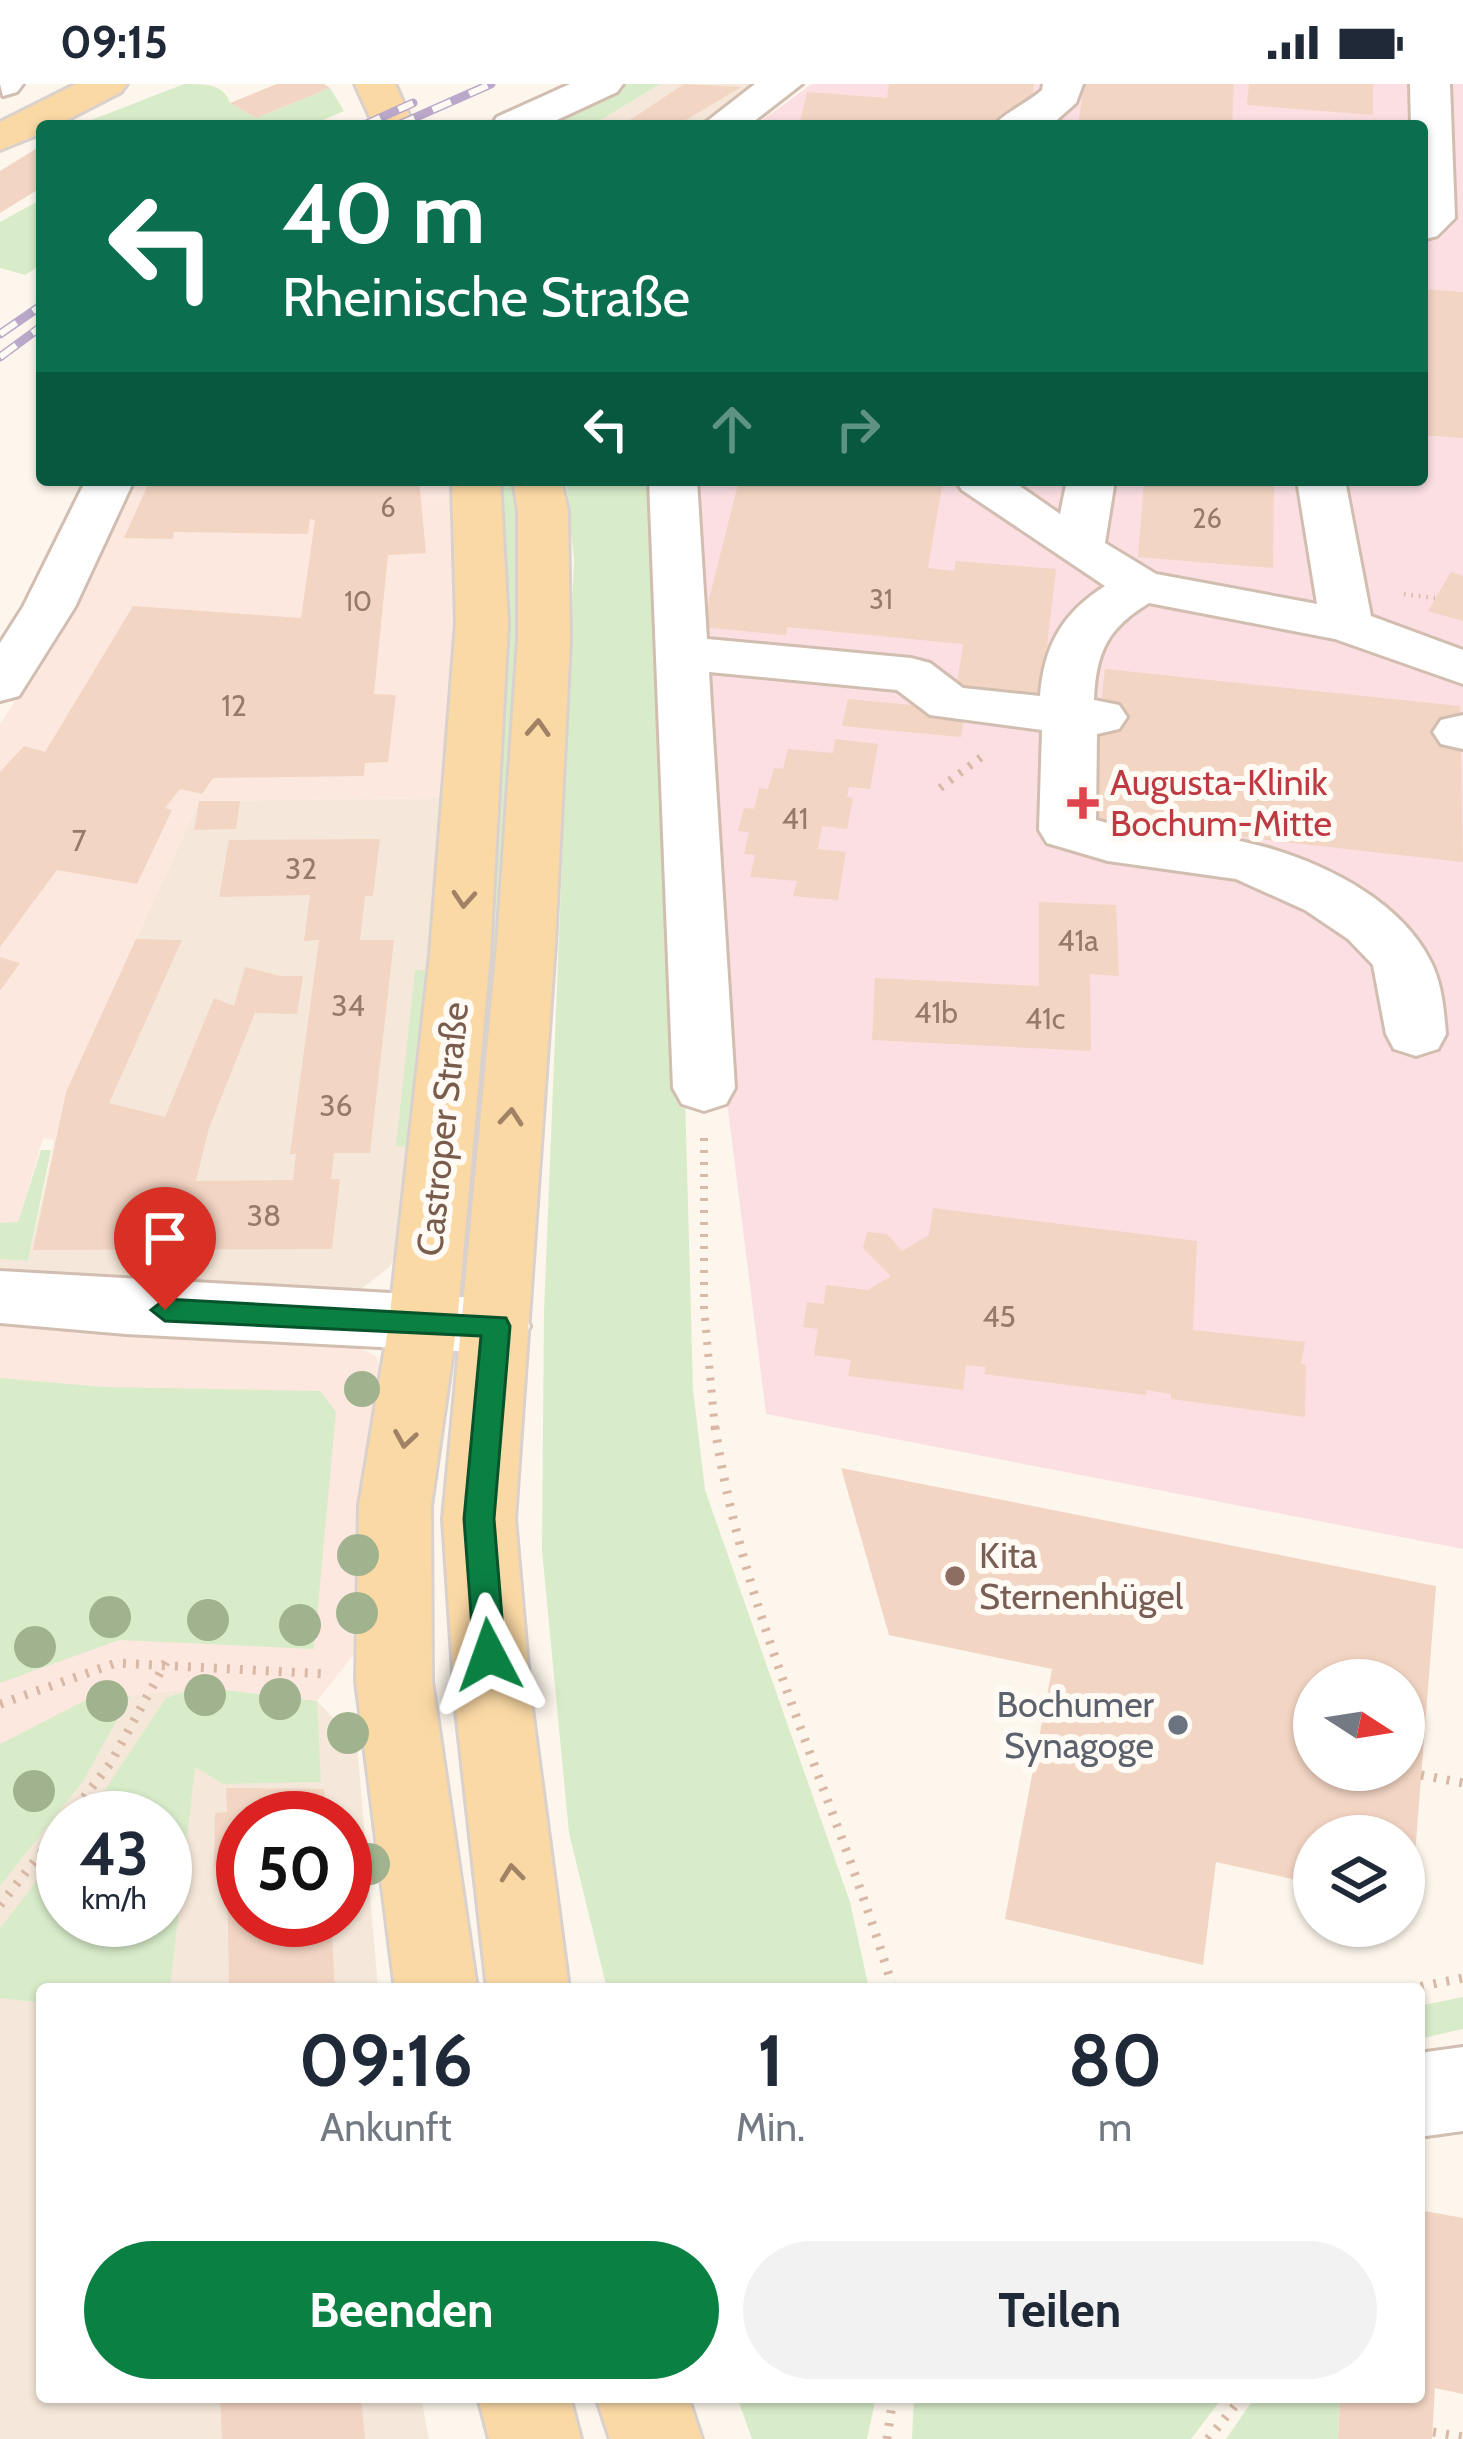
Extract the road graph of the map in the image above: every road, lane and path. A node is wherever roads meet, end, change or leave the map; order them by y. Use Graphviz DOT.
graph roads {
  1 [pos="40,84"];
  2 [pos="107,84"];
  3 [pos="376,84"];
  4 [pos="603,84"];
  5 [pos="782,84"];
  6 [pos="792,84"];
  7 [pos="1063,84"];
  8 [pos="1430,84"];
  9 [pos="0,103"];
  10 [pos="418,119"];
  11 [pos="524,120"];
  12 [pos="730,120"];
  13 [pos="782,120"];
  14 [pos="1031,120"];
  15 [pos="0,138"];
  16 [pos="1453,155"];
  17 [pos="1436,222"];
  18 [pos="107,486"];
  19 [pos="477,486"];
  20 [pos="538,486"];
  21 [pos="673,486"];
  22 [pos="988,486"];
  23 [pos="1090,486"];
  24 [pos="1322,486"];
  25 [pos="1079,549"];
  26 [pos="1141,586"];
  27 [pos="1347,625"];
  28 [pos="682,653"];
  29 [pos="1463,668"];
  30 [pos="0,684"];
  31 [pos="1083,716"];
  32 [pos="1415,1034"];
  33 [pos="704,1088"];
  34 [pos="0,1297"];
  35 [pos="460,1324"];
  36 [pos="166,1662"];
  37 [pos="394,1681"];
  38 [pos="0,1705"];
  39 [pos="1425,1776"];
  40 [pos="1463,1784"];
  41 [pos="89,1791"];
  42 [pos="36,1859"];
  43 [pos="0,1905"];
  44 [pos="1463,1978"];
  45 [pos="435,1983"];
  46 [pos="527,1983"];
  47 [pos="891,1983"];
  48 [pos="1425,1986"];
  49 [pos="1463,2089"];
  50 [pos="1425,2094"];
  51 [pos="526,2403"];
  52 [pos="644,2403"];
  53 [pos="892,2403"];
  54 [pos="1237,2403"];
  55 [pos="1433,2432"];
  56 [pos="1463,2437"];
  57 [pos="535,2439"];
  58 [pos="656,2439"];
  59 [pos="887,2439"];
  60 [pos="1208,2439"];
  1 -- 9 [label="main road"];
  2 -- 15 [label="main road"];
  3 -- 10 [label="main road"];
  4 -- 11 [label="street"];
  5 -- 12 [label="street"];
  6 -- 13 [label="street"];
  7 -- 14 [label="street"];
  8 -- 16 [label="street"];
  16 -- 17 [label="street"];
  18 -- 30 [label="street"];
  19 -- 35 [label="main road, Castroper Straße, one-way"];
  35 -- 20 [label="main road, Castroper Straße, one-way"];
  21 -- 28 [label="street"];
  22 -- 25 [label="street"];
  23 -- 25 [label="street"];
  24 -- 27 [label="street"];
  25 -- 26 [label="street"];
  26 -- 27 [label="street"];
  26 -- 31 [label="street"];
  27 -- 29 [label="street"];
  28 -- 31 [label="street"];
  28 -- 33 [label="street"];
  31 -- 32 [label="street"];
  33 -- 47 [label="path"];
  34 -- 35 [label="street"];
  35 -- 37 [label="main road, Castroper Straße, one-way"];
  46 -- 35 [label="main road, Castroper Straße, one-way"];
  36 -- 37 [label="path"];
  36 -- 38 [label="path"];
  36 -- 41 [label="path"];
  37 -- 45 [label="main road, Castroper Straße"];
  39 -- 40 [label="path"];
  42 -- 43 [label="path"];
  44 -- 48 [label="path"];
  49 -- 50 [label="street"];
  51 -- 57 [label="main road"];
  52 -- 58 [label="main road"];
  53 -- 59 [label="path"];
  54 -- 60 [label="path"];
  55 -- 56 [label="path"];
}
